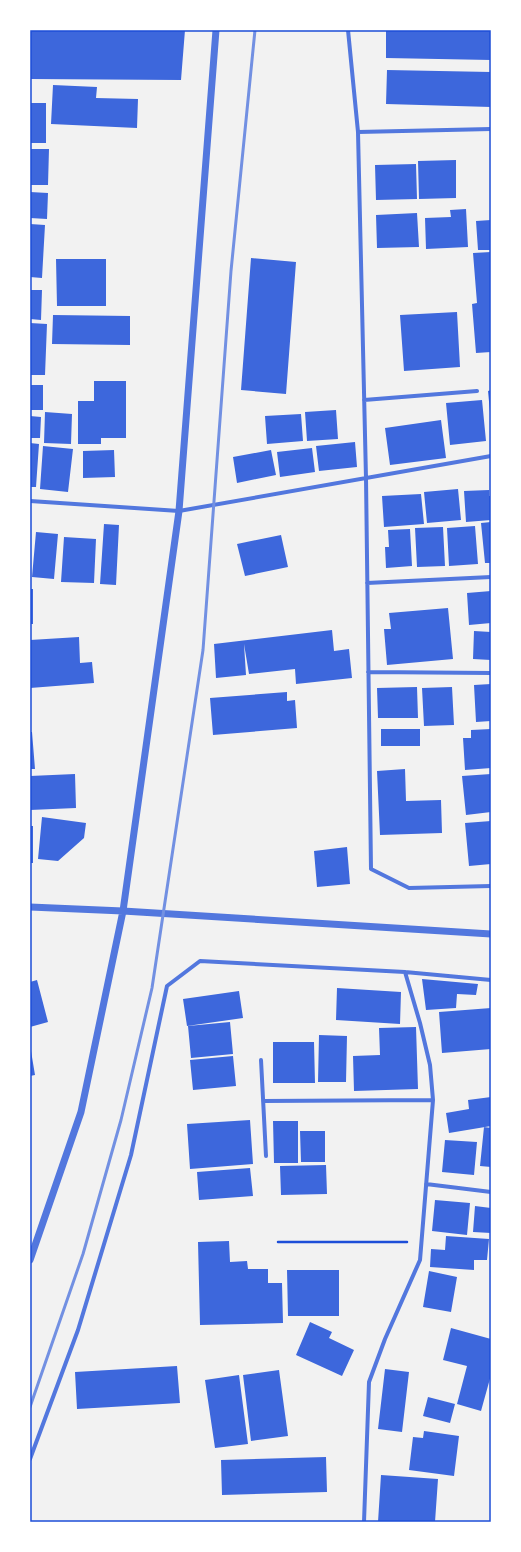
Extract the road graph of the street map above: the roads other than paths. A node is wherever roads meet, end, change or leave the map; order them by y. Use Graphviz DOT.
graph roads {
  1 [pos="216,30"];
  2 [pos="348,30"];
  3 [pos="491,129"];
  4 [pos="358,132"];
  5 [pos="477,391"];
  6 [pos="364,400"];
  7 [pos="491,456"];
  8 [pos="366,478"];
  9 [pos="30,501"];
  10 [pos="179,511"];
  11 [pos="491,577"];
  12 [pos="367,583"];
  13 [pos="368,672"];
  14 [pos="491,673"];
  15 [pos="491,886"];
  16 [pos="30,907"];
  17 [pos="122,911"];
  18 [pos="491,934"];
  19 [pos="406,972"];
  20 [pos="491,980"];
  21 [pos="261,1060"];
  22 [pos="433,1100"];
  23 [pos="263,1101"];
  24 [pos="266,1156"];
  25 [pos="426,1184"];
  26 [pos="491,1192"];
  27 [pos="30,1260"];
  28 [pos="30,1459"];
  29 [pos="364,1522"];
  1 -- 10 [label="street"];
  2 -- 4 [label="street"];
  3 -- 4 [label="street"];
  4 -- 6 [label="street"];
  5 -- 6 [label="street"];
  6 -- 8 [label="street"];
  7 -- 8 [label="street"];
  8 -- 10 [label="street"];
  8 -- 12 [label="street"];
  9 -- 10 [label="street"];
  10 -- 17 [label="street"];
  11 -- 12 [label="street"];
  12 -- 13 [label="street"];
  13 -- 14 [label="street"];
  13 -- 15 [label="street"];
  16 -- 17 [label="street"];
  17 -- 18 [label="street"];
  17 -- 27 [label="street"];
  19 -- 20 [label="street"];
  19 -- 22 [label="street"];
  19 -- 28 [label="street"];
  21 -- 23 [label="street"];
  22 -- 23 [label="street"];
  22 -- 25 [label="street"];
  23 -- 24 [label="street"];
  25 -- 26 [label="street"];
  25 -- 29 [label="street"];
}
